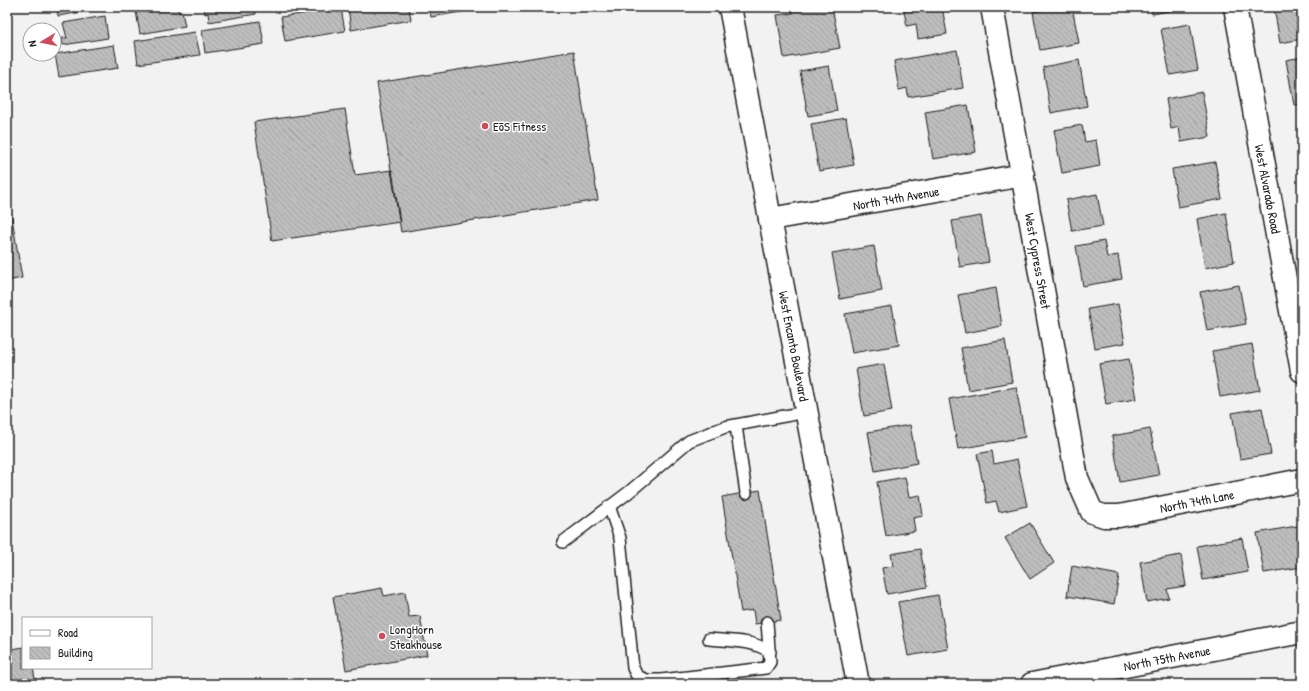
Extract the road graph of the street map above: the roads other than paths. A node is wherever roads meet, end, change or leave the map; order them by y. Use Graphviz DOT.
graph roads {
  1 [pos="730,7"];
  2 [pos="992,7"];
  3 [pos="1234,7"];
  4 [pos="1023,175"];
  5 [pos="770,219"];
  6 [pos="1302,371"];
  7 [pos="806,412"];
  8 [pos="736,426"];
  9 [pos="1302,480"];
  10 [pos="746,493"];
  11 [pos="609,506"];
  12 [pos="1092,512"];
  13 [pos="563,542"];
  14 [pos="767,622"];
  15 [pos="1302,632"];
  16 [pos="709,639"];
  17 [pos="770,652"];
  18 [pos="858,684"];
  19 [pos="1032,684"];
  1 -- 5 [label="street, West Encanto Boulevard"];
  2 -- 4 [label="street, West Cypress Street"];
  3 -- 6 [label="street, West Alvarado Road"];
  4 -- 5 [label="street, North 74th Avenue"];
  4 -- 12 [label="street, West Cypress Street"];
  5 -- 7 [label="street, West Encanto Boulevard"];
  7 -- 8 [label="lane"];
  7 -- 18 [label="street, West Encanto Boulevard"];
  8 -- 10 [label="lane"];
  8 -- 11 [label="lane"];
  9 -- 12 [label="street, North 74th Lane"];
  11 -- 13 [label="lane"];
  11 -- 17 [label="lane"];
  14 -- 17 [label="lane"];
  15 -- 19 [label="street, North 75th Avenue"];
  16 -- 17 [label="lane"];
}
